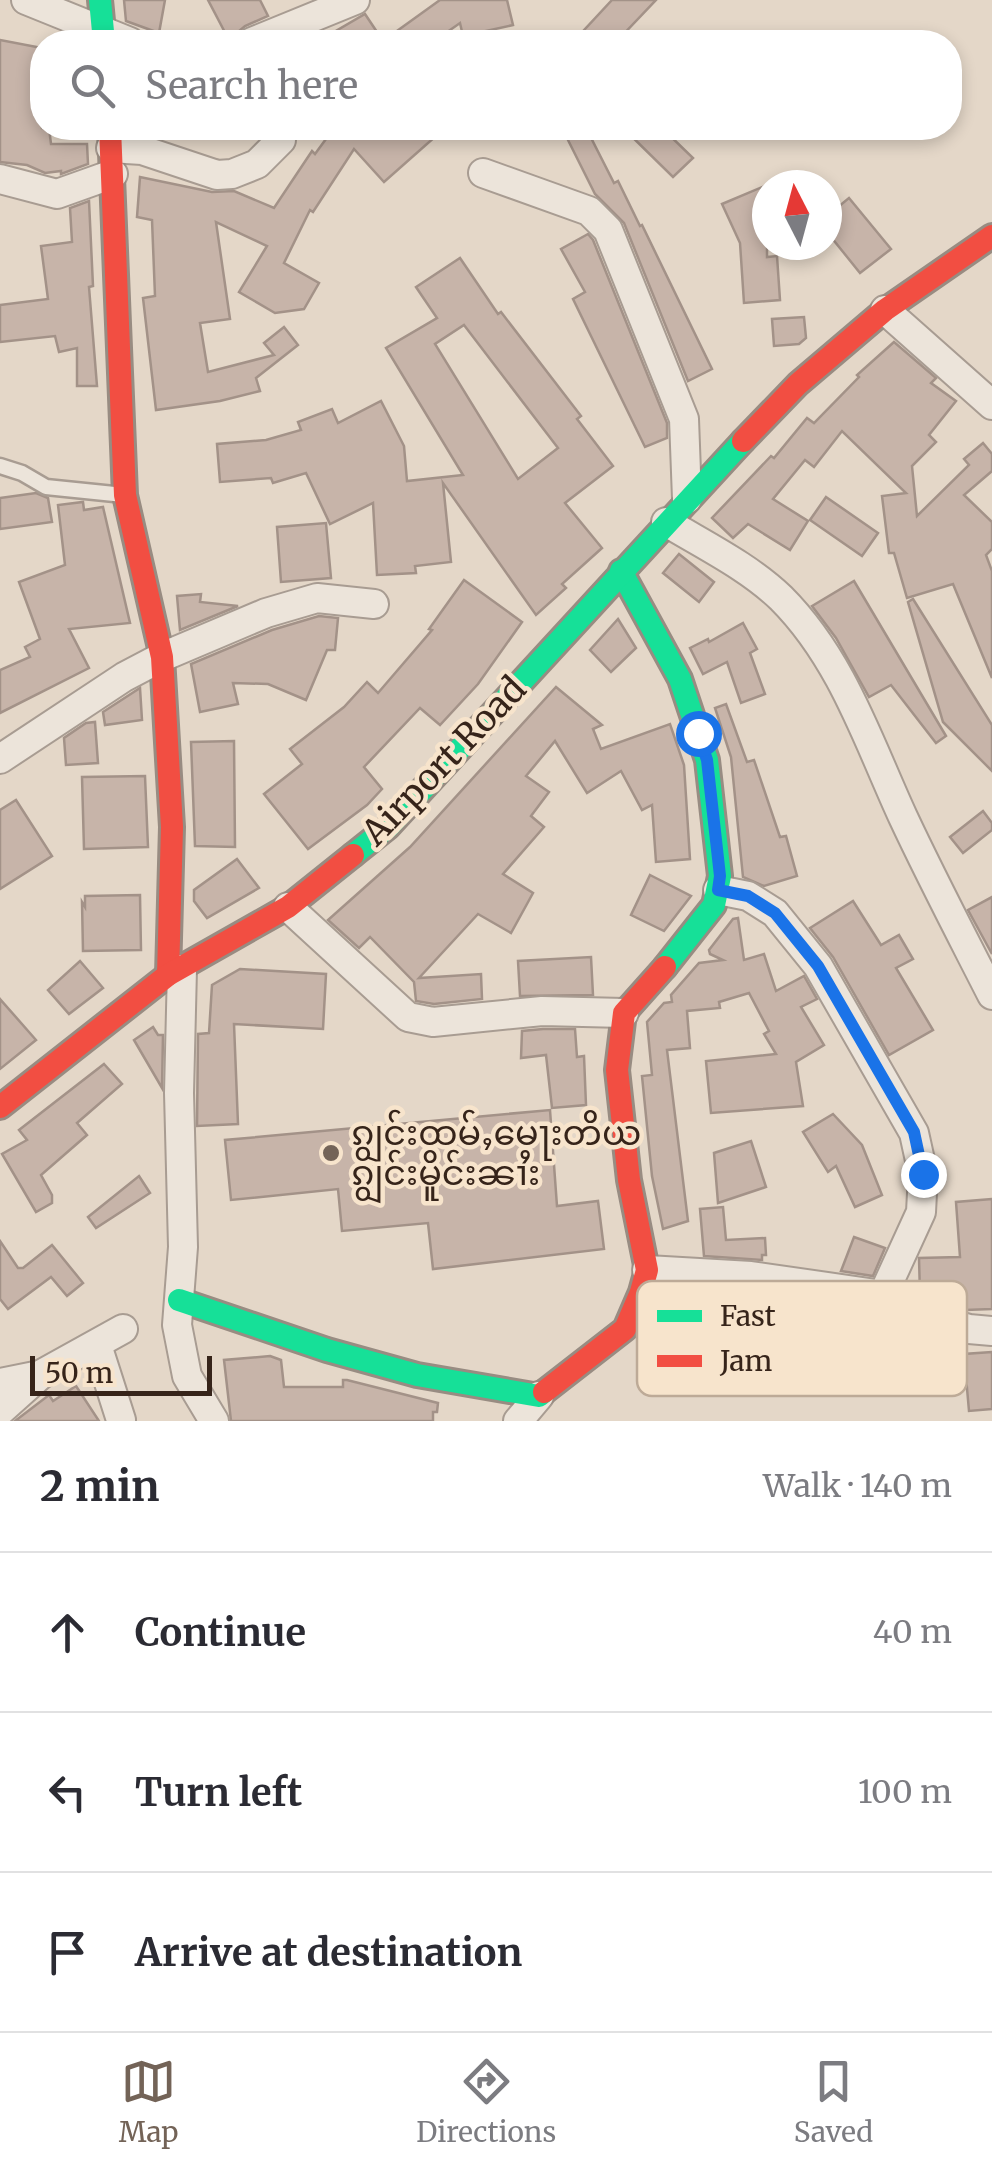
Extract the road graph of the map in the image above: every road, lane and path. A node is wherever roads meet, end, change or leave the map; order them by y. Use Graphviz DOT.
graph roads {
  1 [pos="26,0"];
  2 [pos="100,0"];
  3 [pos="355,0"];
  4 [pos="90,30"];
  5 [pos="102,30"];
  6 [pos="281,30"];
  7 [pos="281,140"];
  8 [pos="112,142"];
  9 [pos="483,173"];
  10 [pos="0,178"];
  11 [pos="992,236"];
  12 [pos="885,310"];
  13 [pos="992,404"];
  14 [pos="0,466"];
  15 [pos="125,495"];
  16 [pos="687,500"];
  17 [pos="666,522"];
  18 [pos="621,572"];
  19 [pos="374,604"];
  20 [pos="162,657"];
  21 [pos="0,760"];
  22 [pos="718,890"];
  23 [pos="288,906"];
  24 [pos="175,972"];
  25 [pos="992,995"];
  26 [pos="624,1012"];
  27 [pos="0,1107"];
  28 [pos="647,1270"];
  29 [pos="643,1281"];
  30 [pos="786,1281"];
  31 [pos="889,1281"];
  32 [pos="637,1297"];
  33 [pos="179,1300"];
  34 [pos="967,1328"];
  35 [pos="123,1329"];
  36 [pos="992,1331"];
  37 [pos="97,1345"];
  38 [pos="40,1376"];
  39 [pos="0,1383"];
  40 [pos="540,1396"];
  41 [pos="0,1411"];
  42 [pos="121,1420"];
  43 [pos="214,1421"];
  44 [pos="518,1421"];
  1 -- 4 [label="street"];
  2 -- 5 [label="main road"];
  3 -- 6 [label="street"];
  7 -- 8 [label="street"];
  8 -- 10 [label="street"];
  8 -- 15 [label="main road"];
  9 -- 16 [label="street"];
  11 -- 12 [label="main road, Airport Road"];
  12 -- 13 [label="street"];
  12 -- 16 [label="main road, Airport Road"];
  14 -- 15 [label="lane"];
  15 -- 20 [label="main road"];
  16 -- 17 [label="main road, Airport Road"];
  17 -- 18 [label="main road, Airport Road"];
  17 -- 25 [label="street"];
  18 -- 22 [label="main road"];
  18 -- 23 [label="main road, Airport Road"];
  19 -- 20 [label="street"];
  20 -- 21 [label="street"];
  20 -- 24 [label="main road"];
  22 -- 26 [label="main road"];
  22 -- 31 [label="street"];
  23 -- 24 [label="main road, Airport Road"];
  23 -- 26 [label="street"];
  24 -- 27 [label="main road, Airport Road"];
  24 -- 33 [label="street"];
  26 -- 28 [label="main road"];
  28 -- 29 [label="main road"];
  28 -- 30 [label="street"];
  32 -- 40 [label="main road"];
  33 -- 40 [label="main road"];
  33 -- 43 [label="street"];
  34 -- 36 [label="street"];
  35 -- 37 [label="street"];
  37 -- 38 [label="street"];
  37 -- 42 [label="street"];
  38 -- 39 [label="street"];
  38 -- 41 [label="street"];
  40 -- 44 [label="street"];
}
